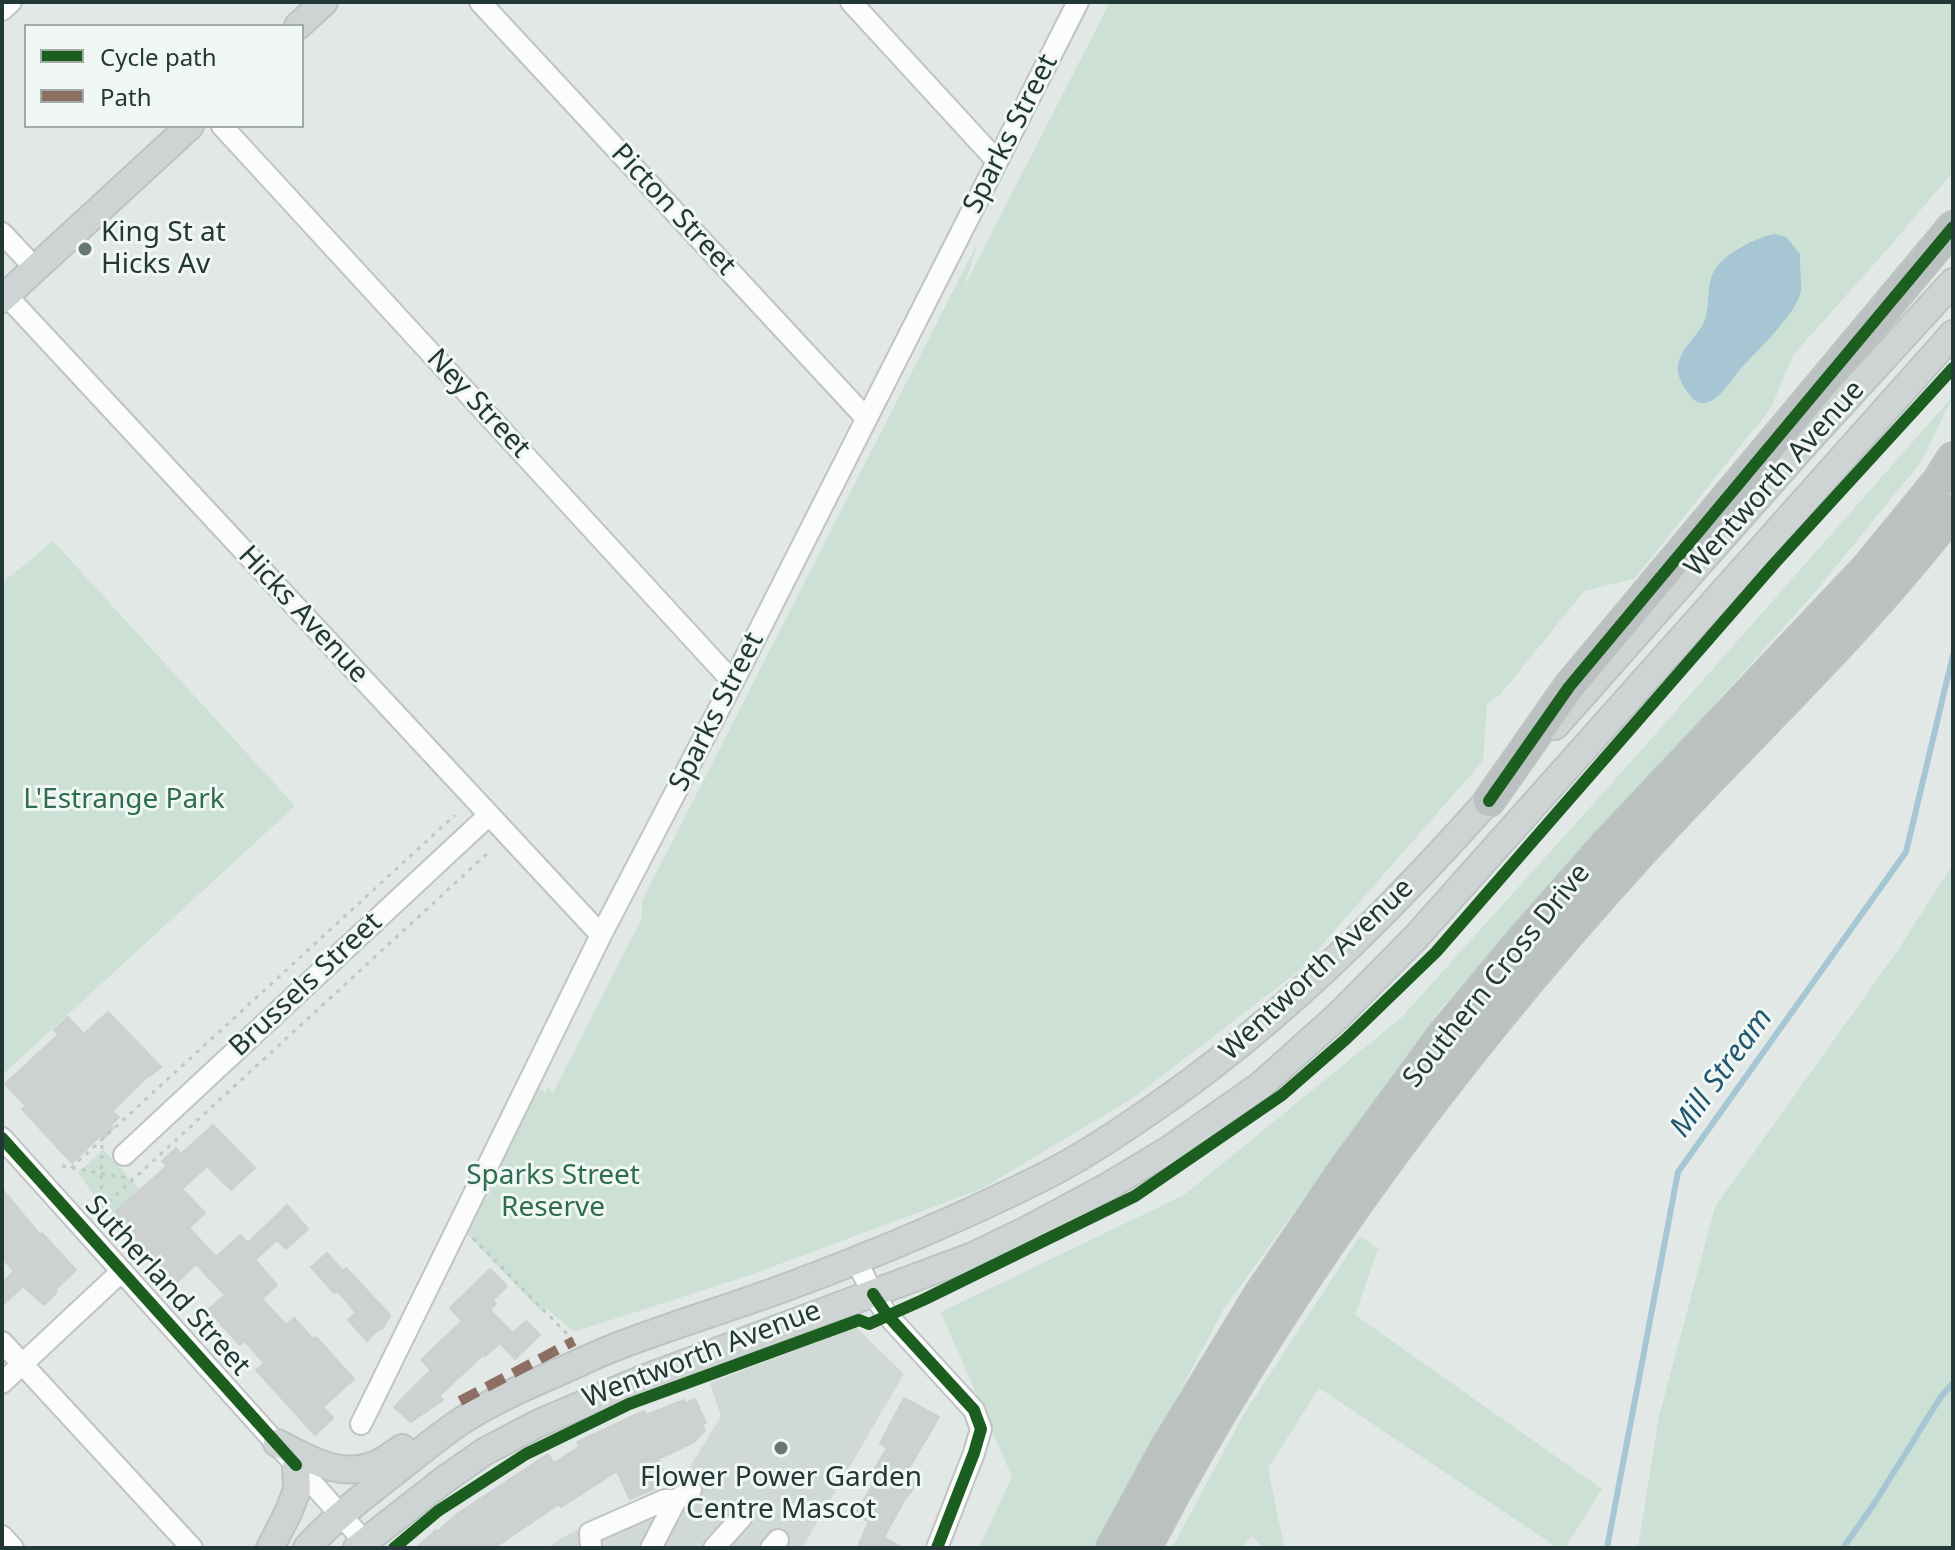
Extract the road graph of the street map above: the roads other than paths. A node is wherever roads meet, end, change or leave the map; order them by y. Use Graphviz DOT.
graph roads {
  1 [pos="11,2"];
  2 [pos="324,2"];
  3 [pos="480,2"];
  4 [pos="851,2"];
  5 [pos="1078,2"];
  6 [pos="2,10"];
  7 [pos="300,24"];
  8 [pos="188,128"];
  9 [pos="224,128"];
  10 [pos="997,161"];
  11 [pos="1953,227"];
  12 [pos="2,233"];
  13 [pos="35,268"];
  14 [pos="1953,282"];
  15 [pos="4,297"];
  16 [pos="1953,334"];
  17 [pos="866,418"];
  18 [pos="1953,458"];
  19 [pos="1953,511"];
  20 [pos="733,682"];
  21 [pos="1489,801"];
  22 [pos="489,815"];
  23 [pos="601,935"];
  24 [pos="2,1138"];
  25 [pos="124,1155"];
  26 [pos="856,1260"];
  27 [pos="122,1271"];
  28 [pos="873,1294"];
  29 [pos="2,1342"];
  30 [pos="22,1364"];
  31 [pos="2,1383"];
  32 [pos="462,1420"];
  33 [pos="361,1424"];
  34 [pos="277,1443"];
  35 [pos="296,1465"];
  36 [pos="342,1515"];
  37 [pos="741,1518"];
  38 [pos="2,1536"];
  39 [pos="361,1545"];
  40 [pos="13,1548"];
  41 [pos="192,1548"];
  42 [pos="270,1548"];
  43 [pos="307,1548"];
  44 [pos="591,1548"];
  45 [pos="651,1548"];
  46 [pos="714,1548"];
  47 [pos="937,1548"];
  48 [pos="1112,1548"];
  49 [pos="1145,1548"];
  1 -- 6 [label="street"];
  2 -- 7 [label="main road"];
  3 -- 17 [label="street, Picton Street"];
  4 -- 10 [label="street"];
  5 -- 10 [label="street, Sparks Street"];
  8 -- 13 [label="main road"];
  9 -- 20 [label="street, Ney Street"];
  10 -- 17 [label="street, Sparks Street"];
  11 -- 21 [label="highway"];
  12 -- 13 [label="street"];
  13 -- 15 [label="main road"];
  14 -- 21 [label="main road, Wentworth Avenue"];
  15 -- 22 [label="street, Hicks Avenue"];
  16 -- 28 [label="main road, Wentworth Avenue"];
  17 -- 20 [label="street, Sparks Street"];
  18 -- 48 [label="highway, Southern Cross Drive"];
  19 -- 49 [label="highway, Southern Cross Drive"];
  20 -- 23 [label="street, Sparks Street"];
  21 -- 26 [label="main road, Wentworth Avenue"];
  22 -- 23 [label="street, Hicks Avenue"];
  22 -- 25 [label="street, Brussels Street"];
  23 -- 33 [label="street, Sparks Street"];
  24 -- 27 [label="street, Sutherland Street"];
  26 -- 28 [label="street"];
  26 -- 32 [label="main road, Wentworth Avenue"];
  27 -- 30 [label="street"];
  27 -- 34 [label="street, Sutherland Street"];
  28 -- 39 [label="main road, Wentworth Avenue"];
  28 -- 47 [label="street"];
  29 -- 30 [label="street"];
  30 -- 31 [label="street"];
  30 -- 41 [label="street"];
  32 -- 34 [label="main road"];
  32 -- 36 [label="main road, Wentworth Avenue"];
  34 -- 35 [label="street, Sutherland Street"];
  35 -- 36 [label="street, Sutherland Street"];
  35 -- 42 [label="main road"];
  36 -- 39 [label="street, Sutherland Street"];
  36 -- 43 [label="main road, Wentworth Avenue"];
  37 -- 46 [label="street"];
  38 -- 40 [label="street"];
  44 -- 45 [label="street"];
}
